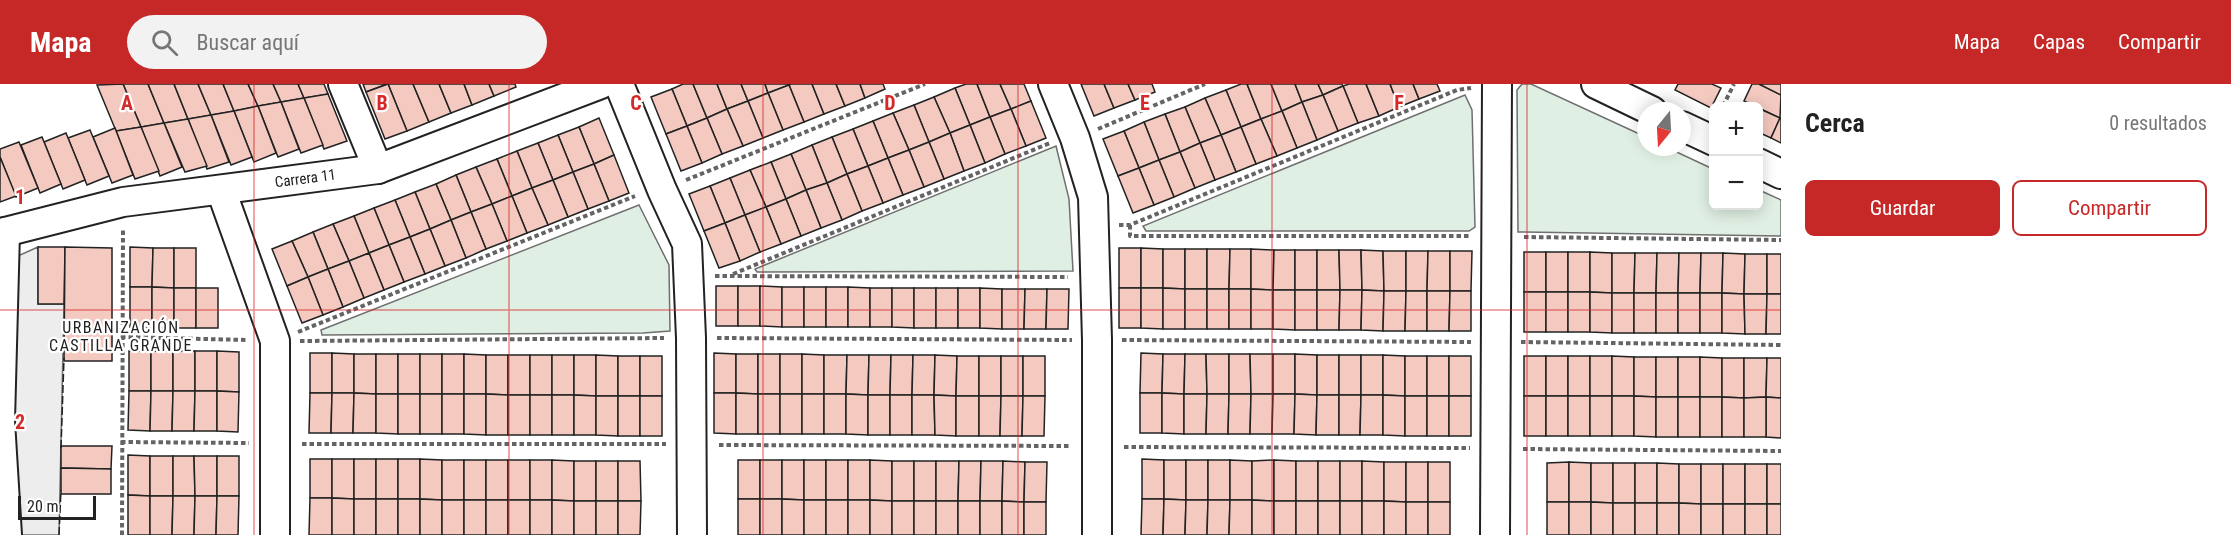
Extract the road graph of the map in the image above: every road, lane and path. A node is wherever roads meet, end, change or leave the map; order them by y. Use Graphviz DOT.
graph roads {
  1 [pos="343,84"];
  2 [pos="602,84"];
  3 [pos="619,84"];
  4 [pos="925,84"];
  5 [pos="1053,84"];
  6 [pos="1205,84"];
  7 [pos="1596,84"];
  8 [pos="1734,84"];
  9 [pos="1486,86"];
  10 [pos="1725,102"];
  11 [pos="1637,104"];
  12 [pos="1691,130"];
  13 [pos="1074,136"];
  14 [pos="1709,139"];
  15 [pos="1763,165"];
  16 [pos="378,169"];
  17 [pos="1781,174"];
  18 [pos="221,189"];
  19 [pos="649,193"];
  20 [pos="123,202"];
  21 [pos="1095,225"];
  22 [pos="1130,225"];
  23 [pos="3,234"];
  24 [pos="1496,237"];
  25 [pos="1781,240"];
  26 [pos="690,276"];
  27 [pos="729,276"];
  28 [pos="1096,277"];
  29 [pos="121,336"];
  30 [pos="691,338"];
  31 [pos="1097,340"];
  32 [pos="275,341"];
  33 [pos="1496,342"];
  34 [pos="1781,345"];
  35 [pos="121,442"];
  36 [pos="275,444"];
  37 [pos="692,444"];
  38 [pos="1097,447"];
  39 [pos="1496,448"];
  40 [pos="1781,451"];
  41 [pos="7,535"];
  42 [pos="122,535"];
  43 [pos="275,535"];
  44 [pos="692,535"];
  45 [pos="1097,535"];
  46 [pos="1495,535"];
  1 -- 16 [label="street"];
  2 -- 16 [label="street, Carrera 11"];
  3 -- 19 [label="street"];
  4 -- 19 [label="path"];
  5 -- 13 [label="street"];
  6 -- 13 [label="path"];
  7 -- 11 [label="street"];
  8 -- 10 [label="path"];
  9 -- 22 [label="path"];
  9 -- 24 [label="street"];
  12 -- 14 [label="street"];
  13 -- 21 [label="street"];
  13 -- 27 [label="path"];
  15 -- 17 [label="street"];
  16 -- 18 [label="street, Carrera 11"];
  18 -- 20 [label="street, Carrera 11"];
  18 -- 32 [label="street"];
  19 -- 26 [label="street"];
  19 -- 32 [label="path"];
  20 -- 23 [label="street, Carrera 11"];
  20 -- 29 [label="path"];
  21 -- 22 [label="path"];
  21 -- 28 [label="street"];
  22 -- 24 [label="path"];
  23 -- 41 [label="street"];
  24 -- 25 [label="path"];
  24 -- 33 [label="street"];
  26 -- 27 [label="path"];
  26 -- 30 [label="street"];
  27 -- 28 [label="path"];
  28 -- 31 [label="street"];
  29 -- 32 [label="path"];
  29 -- 35 [label="path"];
  30 -- 31 [label="path"];
  30 -- 32 [label="path"];
  30 -- 37 [label="street"];
  31 -- 33 [label="path"];
  31 -- 38 [label="street"];
  32 -- 36 [label="street"];
  33 -- 34 [label="path"];
  33 -- 39 [label="street"];
  35 -- 36 [label="path"];
  35 -- 42 [label="path"];
  36 -- 37 [label="path"];
  36 -- 43 [label="street"];
  37 -- 38 [label="path"];
  37 -- 44 [label="street"];
  38 -- 39 [label="path"];
  38 -- 45 [label="street"];
  39 -- 40 [label="path"];
  39 -- 46 [label="street"];
}
